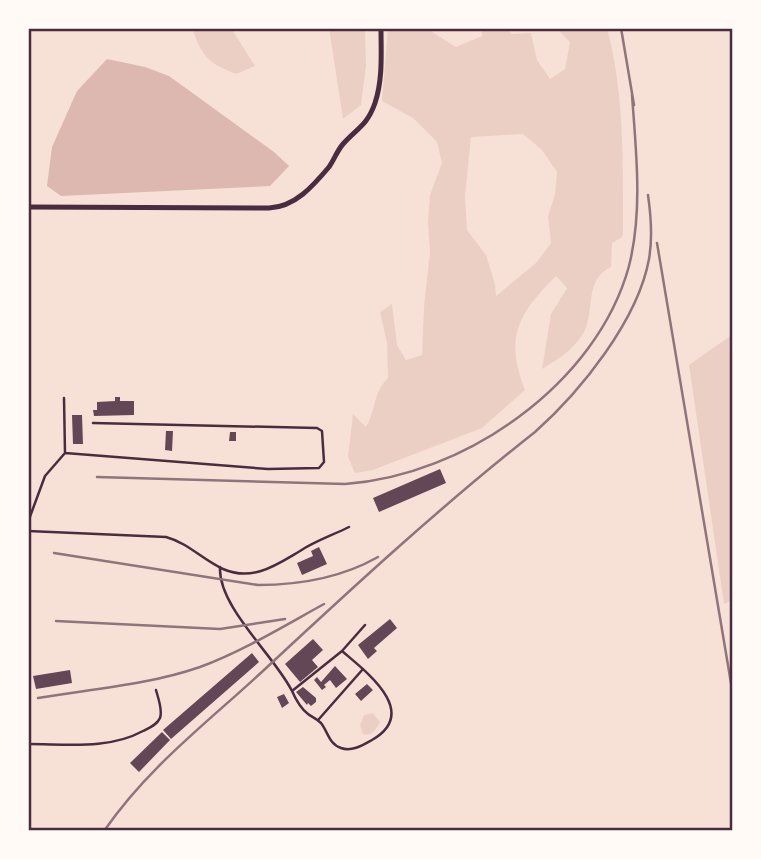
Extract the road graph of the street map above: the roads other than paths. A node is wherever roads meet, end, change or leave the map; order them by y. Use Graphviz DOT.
graph roads {
  1 [pos="381,28"];
  2 [pos="28,207"];
  3 [pos="64,398"];
  4 [pos="93,423"];
  5 [pos="65,453"];
  6 [pos="28,522"];
  7 [pos="349,527"];
  8 [pos="28,531"];
  9 [pos="219,568"];
  10 [pos="365,625"];
  11 [pos="342,651"];
  12 [pos="363,669"];
  13 [pos="156,690"];
  14 [pos="292,691"];
  15 [pos="318,720"];
  16 [pos="28,744"];
  1 -- 2 [label="street"];
  3 -- 5 [label="lane"];
  4 -- 5 [label="lane"];
  5 -- 6 [label="lane"];
  7 -- 9 [label="lane"];
  8 -- 9 [label="lane"];
  9 -- 14 [label="lane"];
  10 -- 11 [label="lane"];
  11 -- 12 [label="lane"];
  11 -- 14 [label="lane"];
  12 -- 15 [label="lane"];
  12 -- 15 [label="lane"];
  13 -- 16 [label="lane"];
  14 -- 15 [label="lane"];
}
